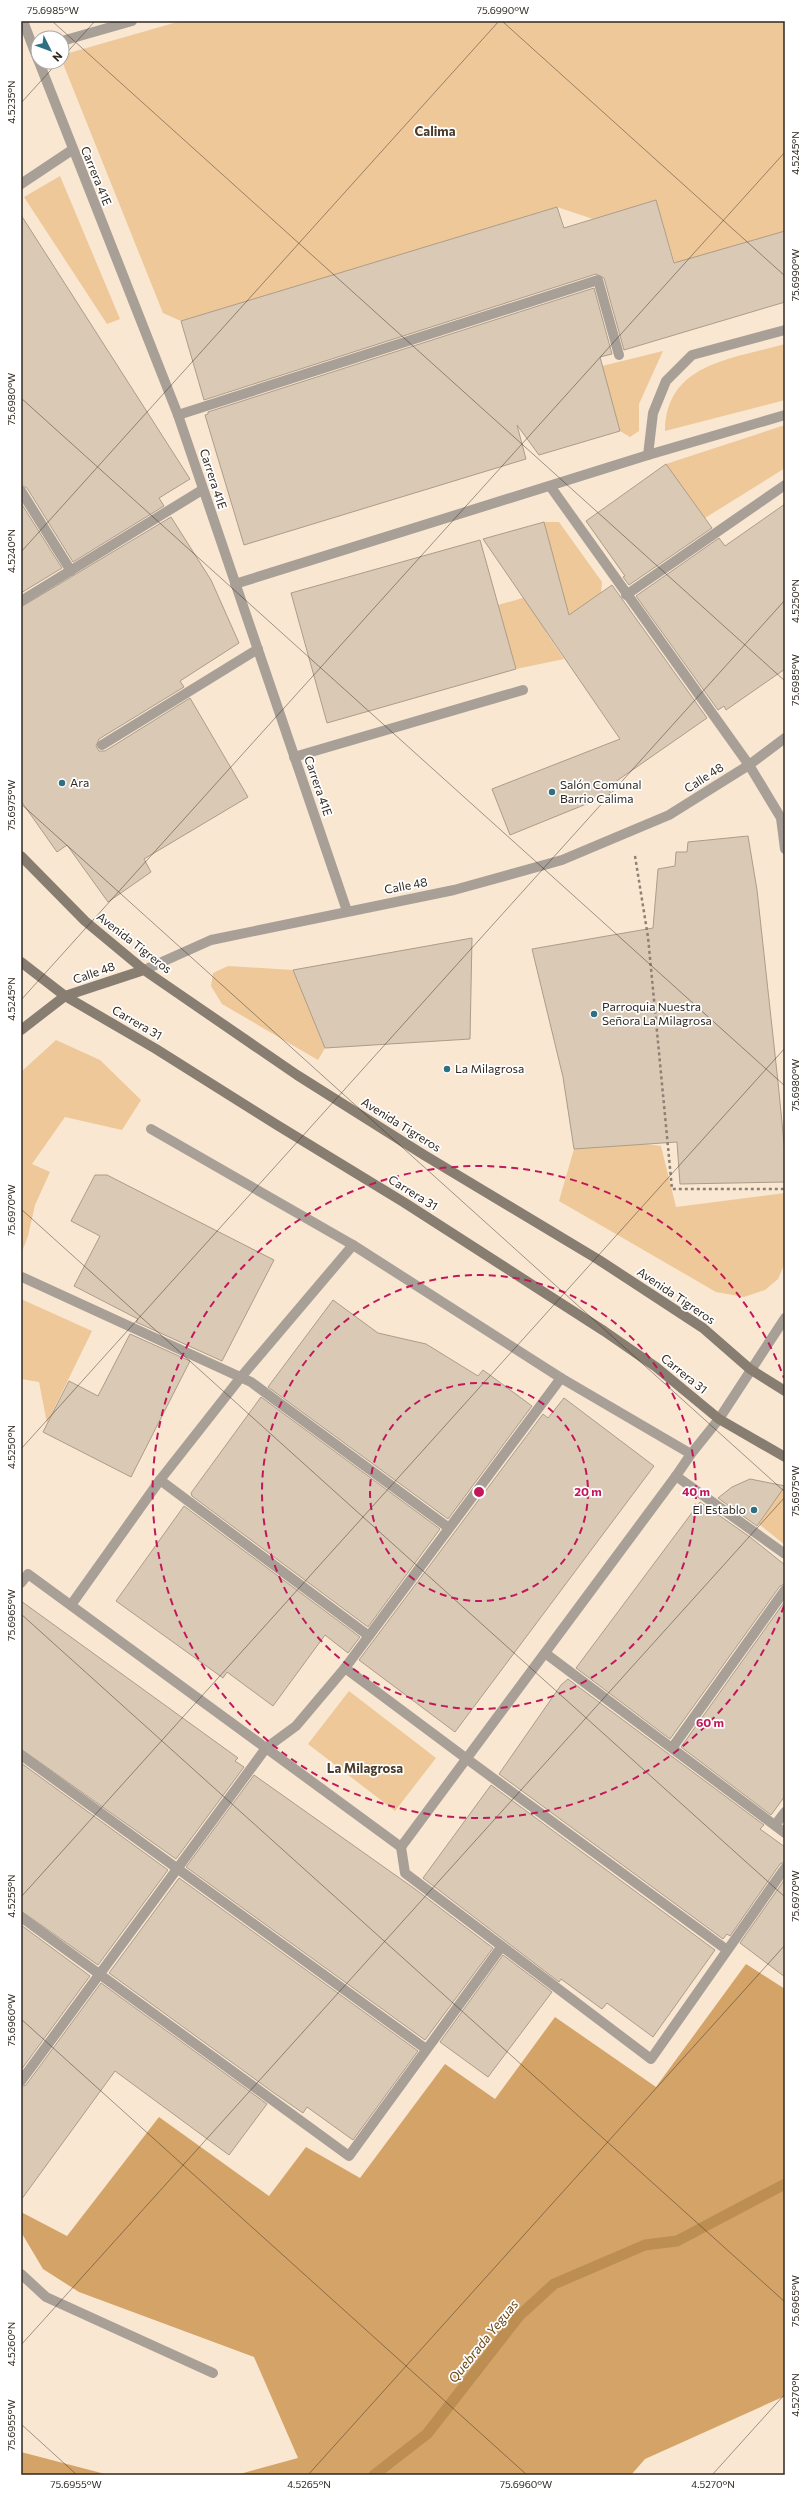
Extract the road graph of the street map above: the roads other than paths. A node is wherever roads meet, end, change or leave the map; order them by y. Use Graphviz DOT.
graph roads {
  1 [pos="23,21"];
  2 [pos="132,21"];
  3 [pos="30,36"];
  4 [pos="70,39"];
  5 [pos="41,70"];
  6 [pos="72,150"];
  7 [pos="21,184"];
  8 [pos="785,330"];
  9 [pos="619,355"];
  10 [pos="178,415"];
  11 [pos="785,415"];
  12 [pos="648,455"];
  13 [pos="785,484"];
  14 [pos="550,486"];
  15 [pos="202,490"];
  16 [pos="21,491"];
  17 [pos="71,571"];
  18 [pos="235,584"];
  19 [pos="626,595"];
  20 [pos="21,601"];
  21 [pos="258,649"];
  22 [pos="523,690"];
  23 [pos="785,738"];
  24 [pos="102,745"];
  25 [pos="294,757"];
  26 [pos="749,765"];
  27 [pos="785,848"];
  28 [pos="21,856"];
  29 [pos="347,911"];
  30 [pos="21,962"];
  31 [pos="144,970"];
  32 [pos="65,996"];
  33 [pos="21,1030"];
  34 [pos="151,1129"];
  35 [pos="353,1245"];
  36 [pos="22,1277"];
  37 [pos="785,1318"];
  38 [pos="750,1369"];
  39 [pos="241,1377"];
  40 [pos="561,1378"];
  41 [pos="785,1391"];
  42 [pos="719,1419"];
  43 [pos="691,1454"];
  44 [pos="785,1457"];
  45 [pos="676,1476"];
  46 [pos="160,1480"];
  47 [pos="449,1528"];
  48 [pos="785,1554"];
  49 [pos="21,1583"];
  50 [pos="785,1590"];
  51 [pos="71,1605"];
  52 [pos="369,1636"];
  53 [pos="545,1653"];
  54 [pos="345,1668"];
  55 [pos="266,1748"];
  56 [pos="672,1748"];
  57 [pos="21,1755"];
  58 [pos="466,1759"];
  59 [pos="785,1812"];
  60 [pos="775,1825"];
  61 [pos="785,1833"];
  62 [pos="401,1847"];
  63 [pos="178,1868"];
  64 [pos="785,1868"];
  65 [pos="21,1917"];
  66 [pos="502,1946"];
  67 [pos="727,1950"];
  68 [pos="100,1975"];
  69 [pos="426,2049"];
  70 [pos="21,2082"];
  71 [pos="21,2274"];
  72 [pos="213,2373"];
  1 -- 3 [label="street, Carrera 41E"];
  2 -- 4 [label="street"];
  5 -- 6 [label="street, Carrera 41E"];
  6 -- 7 [label="street"];
  6 -- 10 [label="street, Carrera 41E"];
  8 -- 12 [label="street"];
  9 -- 10 [label="street"];
  10 -- 15 [label="street, Carrera 41E"];
  11 -- 12 [label="street"];
  12 -- 14 [label="street"];
  13 -- 19 [label="street"];
  14 -- 18 [label="street"];
  14 -- 19 [label="street"];
  15 -- 17 [label="street"];
  15 -- 18 [label="street, Carrera 41E"];
  16 -- 17 [label="street"];
  17 -- 20 [label="street"];
  18 -- 21 [label="street, Carrera 41E"];
  19 -- 26 [label="street"];
  21 -- 24 [label="street"];
  21 -- 25 [label="street, Carrera 41E"];
  22 -- 25 [label="street"];
  23 -- 26 [label="street, Calle 48"];
  25 -- 29 [label="street, Carrera 41E"];
  26 -- 27 [label="street"];
  26 -- 29 [label="street, Calle 48"];
  28 -- 31 [label="main road, Avenida Tigreros"];
  29 -- 31 [label="street, Calle 48"];
  30 -- 32 [label="main road, Carrera 31"];
  31 -- 32 [label="main road, Calle 48"];
  31 -- 38 [label="main road, Avenida Tigreros"];
  32 -- 33 [label="main road, Calle 48"];
  32 -- 42 [label="main road, Carrera 31"];
  34 -- 35 [label="street"];
  35 -- 39 [label="street"];
  35 -- 40 [label="street"];
  36 -- 39 [label="street"];
  37 -- 38 [label="street"];
  38 -- 41 [label="main road, Avenida Tigreros"];
  38 -- 42 [label="street"];
  39 -- 46 [label="street"];
  39 -- 47 [label="street"];
  40 -- 43 [label="street"];
  40 -- 47 [label="street"];
  42 -- 43 [label="street"];
  42 -- 44 [label="main road, Carrera 31"];
  43 -- 45 [label="street"];
  45 -- 48 [label="street"];
  45 -- 53 [label="street"];
  46 -- 51 [label="street"];
  46 -- 52 [label="street"];
  47 -- 52 [label="street"];
  49 -- 51 [label="street"];
  50 -- 56 [label="street"];
  51 -- 55 [label="street"];
  52 -- 54 [label="street"];
  53 -- 56 [label="street"];
  53 -- 58 [label="street"];
  54 -- 55 [label="street"];
  54 -- 58 [label="street"];
  55 -- 62 [label="street"];
  55 -- 63 [label="street"];
  56 -- 60 [label="street"];
  57 -- 63 [label="street"];
  58 -- 62 [label="street"];
  58 -- 67 [label="street"];
  59 -- 60 [label="street"];
  60 -- 61 [label="street"];
  62 -- 66 [label="street"];
  63 -- 68 [label="street"];
  63 -- 69 [label="street"];
  64 -- 67 [label="street"];
  65 -- 68 [label="street"];
  66 -- 67 [label="street"];
  66 -- 69 [label="street"];
  68 -- 69 [label="street"];
  68 -- 70 [label="street"];
  71 -- 72 [label="street"];
}
